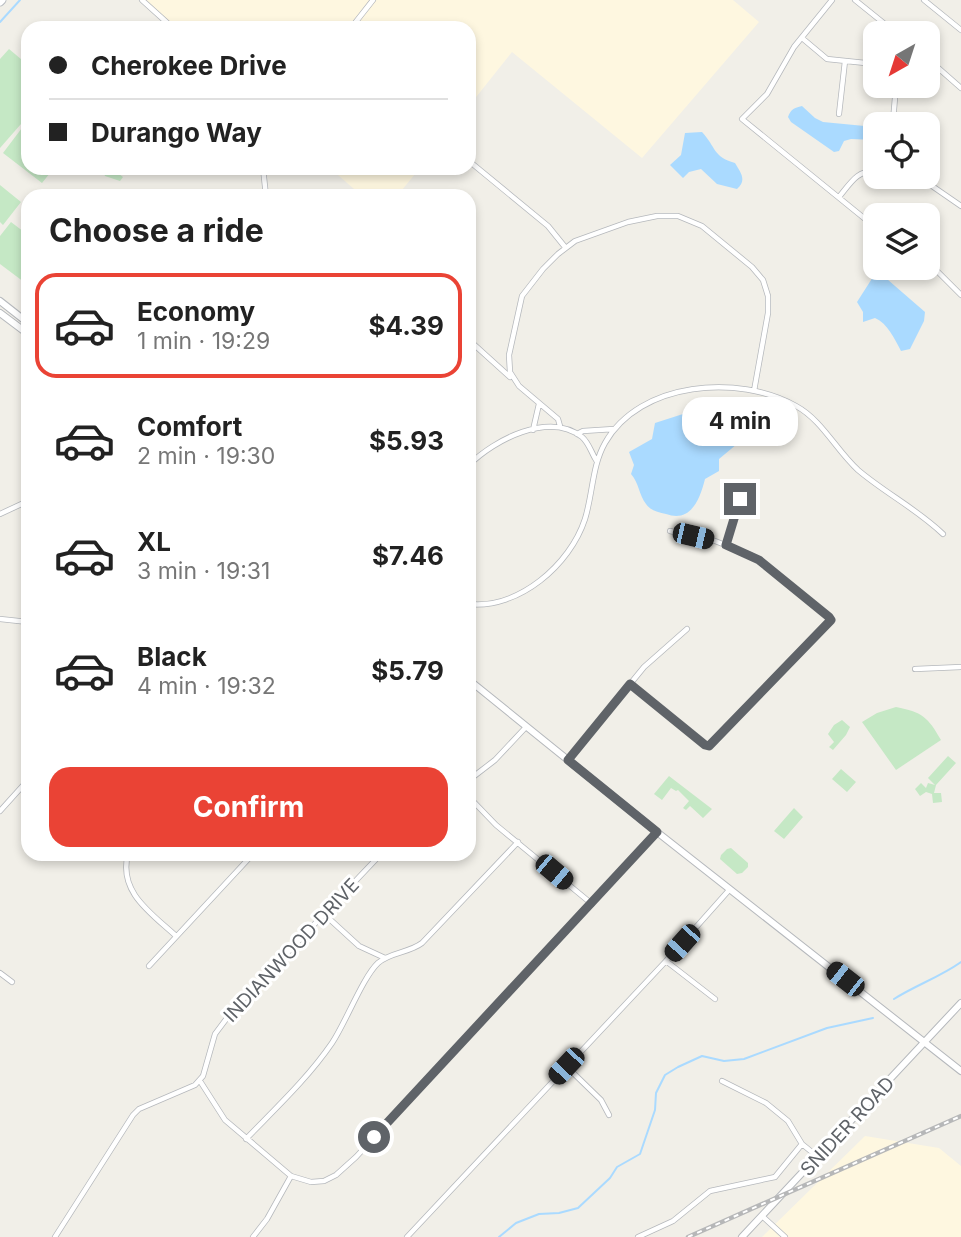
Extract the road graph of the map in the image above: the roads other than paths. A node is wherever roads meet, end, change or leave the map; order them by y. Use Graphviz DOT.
graph roads {
  1 [pos="142,0"];
  2 [pos="373,0"];
  3 [pos="832,0"];
  4 [pos="855,0"];
  5 [pos="924,0"];
  6 [pos="165,21"];
  7 [pos="356,21"];
  8 [pos="881,21"];
  9 [pos="961,30"];
  10 [pos="802,38"];
  11 [pos="845,61"];
  12 [pos="863,63"];
  13 [pos="940,69"];
  14 [pos="940,72"];
  15 [pos="943,72"];
  16 [pos="961,88"];
  17 [pos="839,114"];
  18 [pos="476,167"];
  19 [pos="863,172"];
  20 [pos="936,189"];
  21 [pos="839,197"];
  22 [pos="961,206"];
  23 [pos="863,217"];
  24 [pos="565,247"];
  25 [pos="940,273"];
  26 [pos="961,295"];
  27 [pos="0,301"];
  28 [pos="0,313"];
  29 [pos="21,318"];
  30 [pos="21,329"];
  31 [pos="476,346"];
  32 [pos="514,379"];
  33 [pos="754,391"];
  34 [pos="539,403"];
  35 [pos="560,426"];
  36 [pos="615,429"];
  37 [pos="533,430"];
  38 [pos="577,434"];
  39 [pos="476,460"];
  40 [pos="596,460"];
  41 [pos="740,499"];
  42 [pos="21,504"];
  43 [pos="0,514"];
  44 [pos="670,531"];
  45 [pos="943,534"];
  46 [pos="726,545"];
  47 [pos="476,604"];
  48 [pos="0,619"];
  49 [pos="21,621"];
  50 [pos="687,629"];
  51 [pos="961,667"];
  52 [pos="915,669"];
  53 [pos="630,684"];
  54 [pos="476,686"];
  55 [pos="526,727"];
  56 [pos="568,760"];
  57 [pos="476,774"];
  58 [pos="21,788"];
  59 [pos="476,805"];
  60 [pos="0,811"];
  61 [pos="657,832"];
  62 [pos="517,842"];
  63 [pos="127,861"];
  64 [pos="246,861"];
  65 [pos="374,861"];
  66 [pos="730,890"];
  67 [pos="592,904"];
  68 [pos="324,914"];
  69 [pos="176,936"];
  70 [pos="385,958"];
  71 [pos="666,961"];
  72 [pos="149,966"];
  73 [pos="0,973"];
  74 [pos="12,982"];
  75 [pos="715,999"];
  76 [pos="961,1005"];
  77 [pos="925,1043"];
  78 [pos="566,1066"];
  79 [pos="961,1071"];
  80 [pos="200,1081"];
  81 [pos="722,1081"];
  82 [pos="609,1115"];
  83 [pos="246,1139"];
  84 [pos="802,1144"];
  85 [pos="818,1157"];
  86 [pos="291,1176"];
  87 [pos="762,1216"];
  88 [pos="56,1237"];
  89 [pos="253,1237"];
  90 [pos="407,1237"];
  91 [pos="638,1237"];
  92 [pos="742,1237"];
  93 [pos="785,1237"];
  1 -- 6 [label="street"];
  2 -- 7 [label="street"];
  3 -- 10 [label="street"];
  4 -- 8 [label="street"];
  5 -- 9 [label="street"];
  10 -- 11 [label="street"];
  10 -- 21 [label="street"];
  11 -- 12 [label="street"];
  11 -- 17 [label="street"];
  13 -- 15 [label="street"];
  14 -- 15 [label="street"];
  15 -- 16 [label="street"];
  18 -- 24 [label="street"];
  19 -- 21 [label="street"];
  20 -- 22 [label="street"];
  21 -- 23 [label="street"];
  24 -- 32 [label="street"];
  24 -- 33 [label="street"];
  25 -- 26 [label="street"];
  27 -- 29 [label="street"];
  28 -- 30 [label="street"];
  31 -- 32 [label="street"];
  32 -- 34 [label="street"];
  33 -- 36 [label="street"];
  33 -- 45 [label="street"];
  34 -- 35 [label="street"];
  34 -- 37 [label="street"];
  35 -- 37 [label="street"];
  35 -- 38 [label="street"];
  36 -- 38 [label="street"];
  36 -- 40 [label="street"];
  37 -- 39 [label="street"];
  38 -- 40 [label="street"];
  40 -- 47 [label="street"];
  41 -- 46 [label="street"];
  42 -- 43 [label="street"];
  44 -- 46 [label="street"];
  46 -- 53 [label="street"];
  48 -- 49 [label="street"];
  50 -- 53 [label="street"];
  51 -- 52 [label="street"];
  53 -- 56 [label="street"];
  54 -- 55 [label="street"];
  55 -- 56 [label="street"];
  55 -- 57 [label="street"];
  56 -- 61 [label="street"];
  58 -- 60 [label="street"];
  59 -- 62 [label="street"];
  61 -- 66 [label="street"];
  61 -- 67 [label="street"];
  62 -- 67 [label="street"];
  62 -- 70 [label="street"];
  63 -- 69 [label="street"];
  64 -- 69 [label="street"];
  65 -- 68 [label="street, INDIANWOOD DRIVE"];
  66 -- 71 [label="street"];
  66 -- 77 [label="street"];
  67 -- 86 [label="street"];
  68 -- 70 [label="street"];
  68 -- 80 [label="street, INDIANWOOD DRIVE"];
  69 -- 72 [label="street"];
  70 -- 83 [label="street"];
  71 -- 75 [label="street"];
  71 -- 78 [label="street"];
  73 -- 74 [label="street"];
  76 -- 77 [label="street, SNIDER ROAD"];
  77 -- 79 [label="street"];
  77 -- 85 [label="street, SNIDER ROAD"];
  78 -- 82 [label="street"];
  78 -- 90 [label="street"];
  80 -- 83 [label="street"];
  80 -- 88 [label="street"];
  81 -- 84 [label="street"];
  83 -- 86 [label="street"];
  84 -- 85 [label="street"];
  84 -- 91 [label="street"];
  85 -- 87 [label="street, SNIDER ROAD"];
  86 -- 89 [label="street"];
  87 -- 92 [label="street, SNIDER ROAD"];
  87 -- 93 [label="street"];
}
